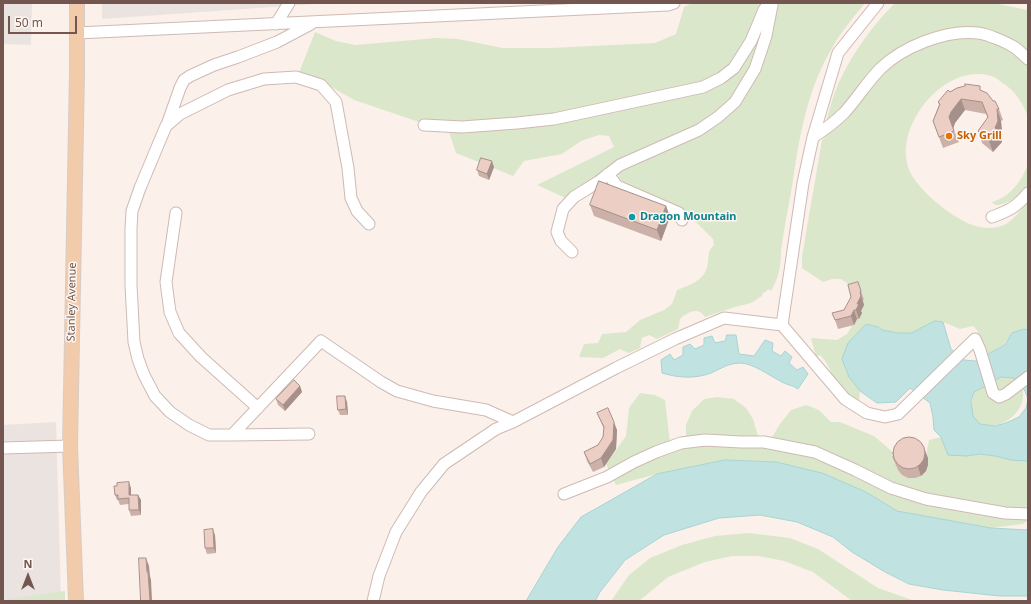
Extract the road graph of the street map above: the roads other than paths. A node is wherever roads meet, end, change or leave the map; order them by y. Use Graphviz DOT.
graph roads {
  1 [pos="77,3"];
  2 [pos="289,3"];
  3 [pos="674,3"];
  4 [pos="771,3"];
  5 [pos="878,3"];
  6 [pos="315,22"];
  7 [pos="276,24"];
  8 [pos="77,33"];
  9 [pos="1028,59"];
  10 [pos="180,88"];
  11 [pos="192,108"];
  12 [pos="424,125"];
  13 [pos="166,126"];
  14 [pos="813,137"];
  15 [pos="608,174"];
  16 [pos="1028,193"];
  17 [pos="176,213"];
  18 [pos="992,217"];
  19 [pos="682,220"];
  20 [pos="369,224"];
  21 [pos="572,252"];
  22 [pos="782,325"];
  23 [pos="1028,377"];
  24 [pos="258,408"];
  25 [pos="513,422"];
  26 [pos="309,434"];
  27 [pos="232,435"];
  28 [pos="70,446"];
  29 [pos="3,448"];
  30 [pos="564,494"];
  31 [pos="1028,514"];
  32 [pos="76,601"];
  33 [pos="373,601"];
  1 -- 8 [label="main road, Stanley Avenue"];
  2 -- 7 [label="street"];
  3 -- 6 [label="street"];
  4 -- 12 [label="street"];
  4 -- 15 [label="street"];
  5 -- 14 [label="street"];
  6 -- 7 [label="street"];
  6 -- 10 [label="street"];
  7 -- 8 [label="street"];
  8 -- 28 [label="main road, Stanley Avenue"];
  9 -- 14 [label="street"];
  10 -- 11 [label="street"];
  10 -- 13 [label="street"];
  11 -- 13 [label="street"];
  11 -- 20 [label="street"];
  13 -- 27 [label="street"];
  14 -- 22 [label="street"];
  15 -- 19 [label="street"];
  15 -- 21 [label="street"];
  16 -- 18 [label="street"];
  17 -- 24 [label="street"];
  22 -- 23 [label="street"];
  22 -- 25 [label="street"];
  24 -- 25 [label="street"];
  24 -- 27 [label="street"];
  25 -- 33 [label="street"];
  26 -- 27 [label="street"];
  28 -- 29 [label="street"];
  28 -- 32 [label="main road, Stanley Avenue"];
  30 -- 31 [label="street"];
}
